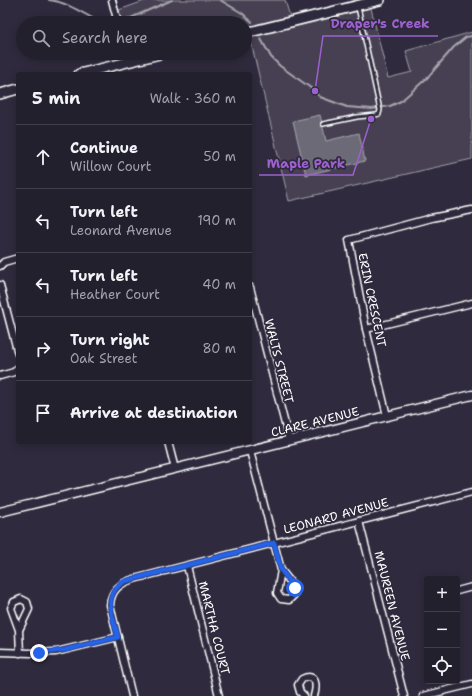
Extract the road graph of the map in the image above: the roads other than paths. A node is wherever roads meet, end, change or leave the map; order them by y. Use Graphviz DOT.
graph roads {
  1 [pos="112,0"];
  2 [pos="380,0"];
  3 [pos="361,3"];
  4 [pos="116,16"];
  5 [pos="252,31"];
  6 [pos="119,60"];
  7 [pos="85,72"];
  8 [pos="16,90"];
  9 [pos="0,94"];
  10 [pos="323,124"];
  11 [pos="472,210"];
  12 [pos="16,259"];
  13 [pos="0,266"];
  14 [pos="0,285"];
  15 [pos="252,295"];
  16 [pos="472,303"];
  17 [pos="366,329"];
  18 [pos="16,346"];
  19 [pos="16,370"];
  20 [pos="0,376"];
  21 [pos="472,396"];
  22 [pos="387,416"];
  23 [pos="288,440"];
  24 [pos="169,444"];
  25 [pos="250,450"];
  26 [pos="175,469"];
  27 [pos="472,492"];
  28 [pos="0,512"];
  29 [pos="359,521"];
  30 [pos="274,543"];
  31 [pos="187,566"];
  32 [pos="281,570"];
  33 [pos="472,587"];
  34 [pos="460,590"];
  35 [pos="19,630"];
  36 [pos="118,637"];
  37 [pos="0,652"];
  38 [pos="20,653"];
  39 [pos="472,684"];
  40 [pos="132,696"];
  41 [pos="219,696"];
  42 [pos="304,696"];
  43 [pos="314,696"];
  44 [pos="404,696"];
  45 [pos="423,696"];
  1 -- 4 [label="street"];
  2 -- 3 [label="main road"];
  3 -- 5 [label="main road"];
  3 -- 10 [label="lane"];
  6 -- 7 [label="main road"];
  8 -- 9 [label="main road"];
  11 -- 17 [label="street, ERIN CRESCENT"];
  12 -- 13 [label="street"];
  14 -- 18 [label="street"];
  15 -- 23 [label="street, WALTS STREET"];
  16 -- 17 [label="street"];
  17 -- 22 [label="street, ERIN CRESCENT"];
  19 -- 20 [label="street"];
  21 -- 22 [label="street, CLARE AVENUE"];
  22 -- 23 [label="street, CLARE AVENUE"];
  23 -- 25 [label="street, CLARE AVENUE"];
  24 -- 26 [label="street"];
  25 -- 26 [label="street, CLARE AVENUE"];
  25 -- 30 [label="street"];
  26 -- 28 [label="street, CLARE AVENUE"];
  27 -- 29 [label="street, LEONARD AVENUE"];
  29 -- 30 [label="street, LEONARD AVENUE"];
  29 -- 44 [label="street, MAUREEN AVENUE"];
  30 -- 31 [label="street, LEONARD AVENUE"];
  30 -- 32 [label="street"];
  31 -- 36 [label="street, LEONARD AVENUE"];
  31 -- 41 [label="street, MARTHA COURT"];
  32 -- 32 [label="street"];
  33 -- 34 [label="street"];
  35 -- 35 [label="street"];
  35 -- 38 [label="street"];
  36 -- 38 [label="street"];
  36 -- 40 [label="street"];
  37 -- 38 [label="street"];
  39 -- 45 [label="street"];
  42 -- 43 [label="street"];
}
